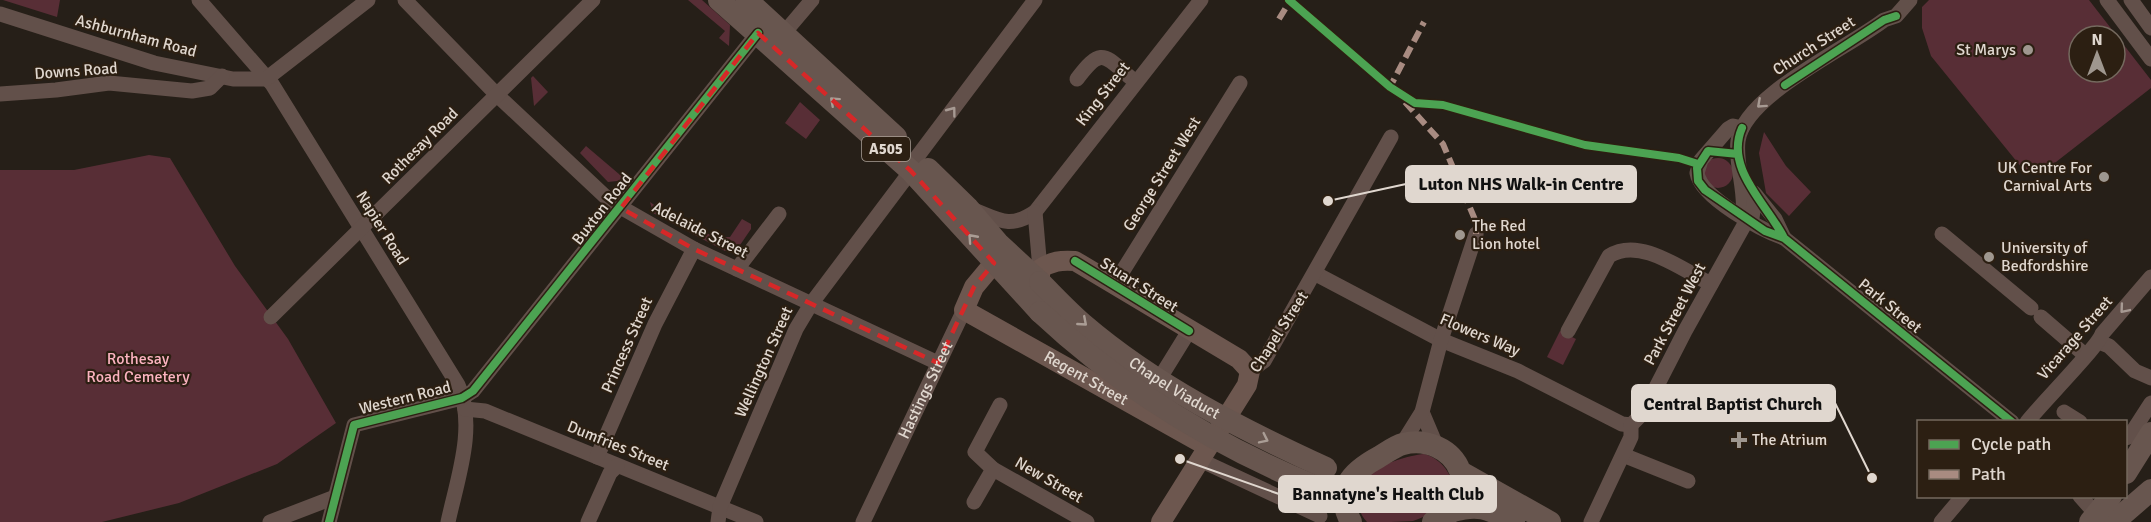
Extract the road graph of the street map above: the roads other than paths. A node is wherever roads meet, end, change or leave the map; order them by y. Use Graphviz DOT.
graph roads {
  1 [pos="200,0"];
  2 [pos="368,0"];
  3 [pos="405,0"];
  4 [pos="593,0"];
  5 [pos="719,0"];
  6 [pos="747,0"];
  7 [pos="812,0"];
  8 [pos="1034,0"];
  9 [pos="1201,0"];
  10 [pos="1910,0"];
  11 [pos="2107,0"];
  12 [pos="2131,0"];
  13 [pos="0,14"];
  14 [pos="2151,28"];
  15 [pos="758,33"];
  16 [pos="784,33"];
  17 [pos="2151,59"];
  18 [pos="222,76"];
  19 [pos="266,79"];
  20 [pos="1077,79"];
  21 [pos="1136,82"];
  22 [pos="1240,83"];
  23 [pos="0,94"];
  24 [pos="497,95"];
  25 [pos="1742,128"];
  26 [pos="1391,137"];
  27 [pos="914,164"];
  28 [pos="1741,166"];
  29 [pos="1755,196"];
  30 [pos="621,208"];
  31 [pos="968,208"];
  32 [pos="1035,212"];
  33 [pos="779,214"];
  34 [pos="1747,220"];
  35 [pos="362,229"];
  36 [pos="1476,234"];
  37 [pos="1942,234"];
  38 [pos="1784,237"];
  39 [pos="694,249"];
  40 [pos="994,263"];
  41 [pos="737,269"];
  42 [pos="1316,274"];
  43 [pos="1040,276"];
  44 [pos="2151,277"];
  45 [pos="1711,284"];
  46 [pos="1114,285"];
  47 [pos="811,304"];
  48 [pos="964,310"];
  49 [pos="271,317"];
  50 [pos="1189,331"];
  51 [pos="1568,331"];
  52 [pos="1441,340"];
  53 [pos="2099,342"];
  54 [pos="2085,355"];
  55 [pos="938,363"];
  56 [pos="1250,371"];
  57 [pos="2151,378"];
  58 [pos="464,403"];
  59 [pos="2151,403"];
  60 [pos="1000,405"];
  61 [pos="1140,409"];
  62 [pos="1422,412"];
  63 [pos="2064,412"];
  64 [pos="2010,420"];
  65 [pos="2028,420"];
  66 [pos="2077,420"];
  67 [pos="1631,425"];
  68 [pos="2151,433"];
  69 [pos="2127,438"];
  70 [pos="1402,444"];
  71 [pos="1436,445"];
  72 [pos="1204,453"];
  73 [pos="1623,455"];
  74 [pos="597,457"];
  75 [pos="617,466"];
  76 [pos="993,469"];
  77 [pos="1356,469"];
  78 [pos="2127,471"];
  79 [pos="1461,472"];
  80 [pos="1320,477"];
  81 [pos="1688,481"];
  82 [pos="2151,490"];
  83 [pos="335,497"];
  84 [pos="1961,498"];
  85 [pos="2082,498"];
  86 [pos="2109,498"];
  87 [pos="974,502"];
  88 [pos="1453,511"];
  89 [pos="719,514"];
  90 [pos="1348,514"];
  91 [pos="1320,516"];
  92 [pos="270,522"];
  93 [pos="329,522"];
  94 [pos="448,522"];
  95 [pos="588,522"];
  96 [pos="756,522"];
  97 [pos="863,522"];
  98 [pos="1087,522"];
  99 [pos="1161,522"];
  100 [pos="1433,522"];
  101 [pos="1514,522"];
  102 [pos="1550,522"];
  103 [pos="1591,522"];
  104 [pos="1941,522"];
  105 [pos="2090,522"];
  106 [pos="2102,522"];
  107 [pos="2114,522"];
  1 -- 19 [label="street, Napier Road"];
  2 -- 19 [label="street"];
  3 -- 24 [label="street, Adelaide Street"];
  4 -- 24 [label="street, Rothesay Road"];
  5 -- 15 [label="highway, A505"];
  6 -- 16 [label="highway, A505"];
  7 -- 16 [label="street"];
  27 -- 8 [label="street, Wellington Street, one-way"];
  9 -- 21 [label="street, King Street"];
  10 -- 25 [label="street, Church Street, one-way"];
  11 -- 17 [label="street"];
  12 -- 14 [label="street"];
  13 -- 18 [label="street, Ashburnham Road"];
  27 -- 15 [label="highway, A505, one-way"];
  15 -- 30 [label="street, Buxton Road"];
  16 -- 27 [label="highway, A505"];
  18 -- 19 [label="street, Ashburnham Road"];
  18 -- 23 [label="street, Downs Road"];
  19 -- 35 [label="street, Napier Road"];
  20 -- 21 [label="street"];
  21 -- 32 [label="street, King Street"];
  22 -- 46 [label="street, George Street West"];
  24 -- 30 [label="street, Adelaide Street"];
  24 -- 35 [label="street, Rothesay Road"];
  25 -- 28 [label="street"];
  25 -- 34 [label="street, Park Street"];
  26 -- 42 [label="street, Chapel Street"];
  27 -- 31 [label="highway, A505"];
  40 -- 27 [label="highway, A505, one-way"];
  27 -- 47 [label="street, Wellington Street"];
  28 -- 29 [label="street"];
  28 -- 34 [label="street"];
  29 -- 34 [label="street, Park Street West"];
  29 -- 38 [label="street"];
  30 -- 39 [label="street, Adelaide Street"];
  30 -- 58 [label="street, Buxton Road"];
  31 -- 32 [label="street"];
  31 -- 43 [label="highway, A505"];
  32 -- 43 [label="street"];
  33 -- 41 [label="street"];
  34 -- 38 [label="street, Park Street"];
  34 -- 45 [label="street, Park Street West"];
  35 -- 49 [label="street, Rothesay Road"];
  35 -- 58 [label="street, Napier Road"];
  36 -- 52 [label="street"];
  37 -- 54 [label="street"];
  38 -- 64 [label="street, Park Street"];
  39 -- 41 [label="street, Adelaide Street"];
  39 -- 74 [label="street, Princess Street"];
  40 -- 48 [label="main road, Hastings Street"];
  40 -- 80 [label="highway, Chapel Viaduct / A505, bridge"];
  41 -- 47 [label="street, Adelaide Street"];
  42 -- 52 [label="street, Flowers Way"];
  42 -- 56 [label="street, Chapel Street"];
  43 -- 46 [label="main road, Stuart Street"];
  43 -- 80 [label="highway, Chapel Viaduct / A505, one-way, bridge"];
  44 -- 53 [label="street, Vicarage Street, one-way"];
  45 -- 51 [label="street"];
  45 -- 67 [label="street, Park Street West"];
  46 -- 50 [label="main road, Stuart Street"];
  47 -- 55 [label="street, Adelaide Street"];
  47 -- 89 [label="street, Wellington Street"];
  48 -- 55 [label="street, Hastings Street"];
  48 -- 61 [label="main road, Regent Street"];
  50 -- 56 [label="main road, Stuart Street"];
  50 -- 61 [label="street"];
  52 -- 62 [label="street"];
  52 -- 67 [label="street, Flowers Way"];
  53 -- 54 [label="street, Vicarage Street"];
  53 -- 57 [label="street"];
  54 -- 65 [label="street, Vicarage Street"];
  55 -- 97 [label="street, Hastings Street"];
  56 -- 72 [label="main road, Chapel Street"];
  58 -- 74 [label="street, Dumfries Street"];
  58 -- 83 [label="street, Western Road"];
  58 -- 94 [label="street"];
  59 -- 69 [label="street"];
  60 -- 76 [label="street"];
  61 -- 72 [label="main road, Regent Street"];
  62 -- 70 [label="street"];
  62 -- 71 [label="street"];
  63 -- 66 [label="street"];
  67 -- 73 [label="street, Park Street West"];
  68 -- 78 [label="highway"];
  70 -- 71 [label="highway"];
  70 -- 77 [label="highway"];
  71 -- 79 [label="highway"];
  72 -- 91 [label="street"];
  72 -- 99 [label="main road, Chapel Street"];
  73 -- 81 [label="street"];
  73 -- 103 [label="street, Park Street West"];
  74 -- 75 [label="street, Dumfries Street"];
  75 -- 89 [label="street, Dumfries Street"];
  75 -- 95 [label="street"];
  76 -- 87 [label="street"];
  76 -- 98 [label="street, New Street"];
  77 -- 80 [label="highway, A505"];
  77 -- 90 [label="highway, A505"];
  79 -- 88 [label="highway"];
  79 -- 102 [label="highway"];
  80 -- 90 [label="highway, A505"];
  82 -- 107 [label="highway"];
  83 -- 92 [label="street"];
  83 -- 93 [label="street"];
  84 -- 104 [label="street"];
  85 -- 106 [label="street"];
  86 -- 105 [label="highway, bridge"];
  88 -- 100 [label="highway"];
  88 -- 101 [label="highway"];
  89 -- 96 [label="street, Dumfries Street"];
}
